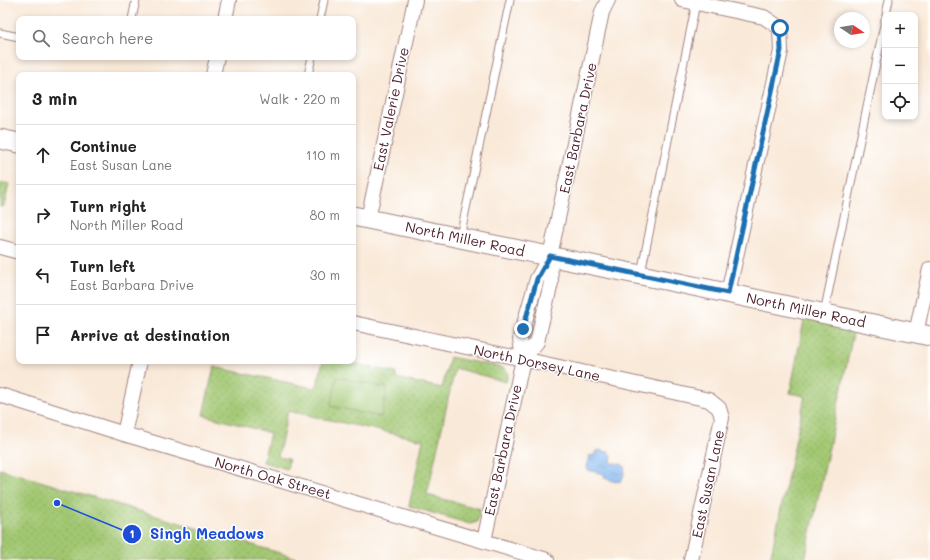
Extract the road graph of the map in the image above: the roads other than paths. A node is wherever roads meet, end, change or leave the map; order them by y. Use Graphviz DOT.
graph roads {
  1 [pos="136,0"];
  2 [pos="228,0"];
  3 [pos="324,0"];
  4 [pos="415,0"];
  5 [pos="510,0"];
  6 [pos="608,0"];
  7 [pos="682,0"];
  8 [pos="889,0"];
  9 [pos="696,3"];
  10 [pos="887,12"];
  11 [pos="133,16"];
  12 [pos="225,16"];
  13 [pos="321,16"];
  14 [pos="0,33"];
  15 [pos="882,34"];
  16 [pos="16,36"];
  17 [pos="216,60"];
  18 [pos="311,60"];
  19 [pos="214,72"];
  20 [pos="309,72"];
  21 [pos="0,139"];
  22 [pos="16,142"];
  23 [pos="360,217"];
  24 [pos="460,238"];
  25 [pos="0,247"];
  26 [pos="16,251"];
  27 [pos="550,256"];
  28 [pos="930,269"];
  29 [pos="641,275"];
  30 [pos="728,293"];
  31 [pos="824,314"];
  32 [pos="356,325"];
  33 [pos="523,329"];
  34 [pos="539,333"];
  35 [pos="923,334"];
  36 [pos="523,359"];
  37 [pos="139,364"];
  38 [pos="0,395"];
  39 [pos="719,408"];
  40 [pos="124,434"];
  41 [pos="484,541"];
  42 [pos="547,560"];
  43 [pos="692,560"];
  1 -- 11 [label="lane"];
  2 -- 12 [label="street"];
  3 -- 13 [label="lane"];
  4 -- 23 [label="street, East Valerie Drive"];
  5 -- 24 [label="lane"];
  6 -- 27 [label="street, East Barbara Drive"];
  7 -- 9 [label="street"];
  8 -- 10 [label="lane"];
  9 -- 29 [label="lane"];
  9 -- 30 [label="street"];
  14 -- 16 [label="lane"];
  15 -- 31 [label="lane"];
  17 -- 19 [label="street"];
  18 -- 20 [label="lane"];
  21 -- 22 [label="street"];
  23 -- 24 [label="street, North Miller Road"];
  24 -- 27 [label="street, North Miller Road"];
  25 -- 26 [label="street"];
  27 -- 29 [label="street, North Miller Road"];
  27 -- 33 [label="street, East Barbara Drive"];
  27 -- 34 [label="street, East Barbara Drive"];
  28 -- 35 [label="street"];
  29 -- 30 [label="street, North Miller Road"];
  30 -- 31 [label="street, North Miller Road"];
  31 -- 35 [label="street, North Miller Road"];
  32 -- 36 [label="street, North Dorsey Lane"];
  33 -- 34 [label="street"];
  33 -- 36 [label="street, East Barbara Drive"];
  34 -- 36 [label="street, East Barbara Drive"];
  36 -- 39 [label="street, North Dorsey Lane"];
  36 -- 41 [label="street, East Barbara Drive"];
  37 -- 40 [label="street"];
  38 -- 40 [label="street, North Oak Street"];
  39 -- 43 [label="street, East Susan Lane"];
  40 -- 41 [label="street, North Oak Street"];
  41 -- 42 [label="street, North Oak Street"];
}
